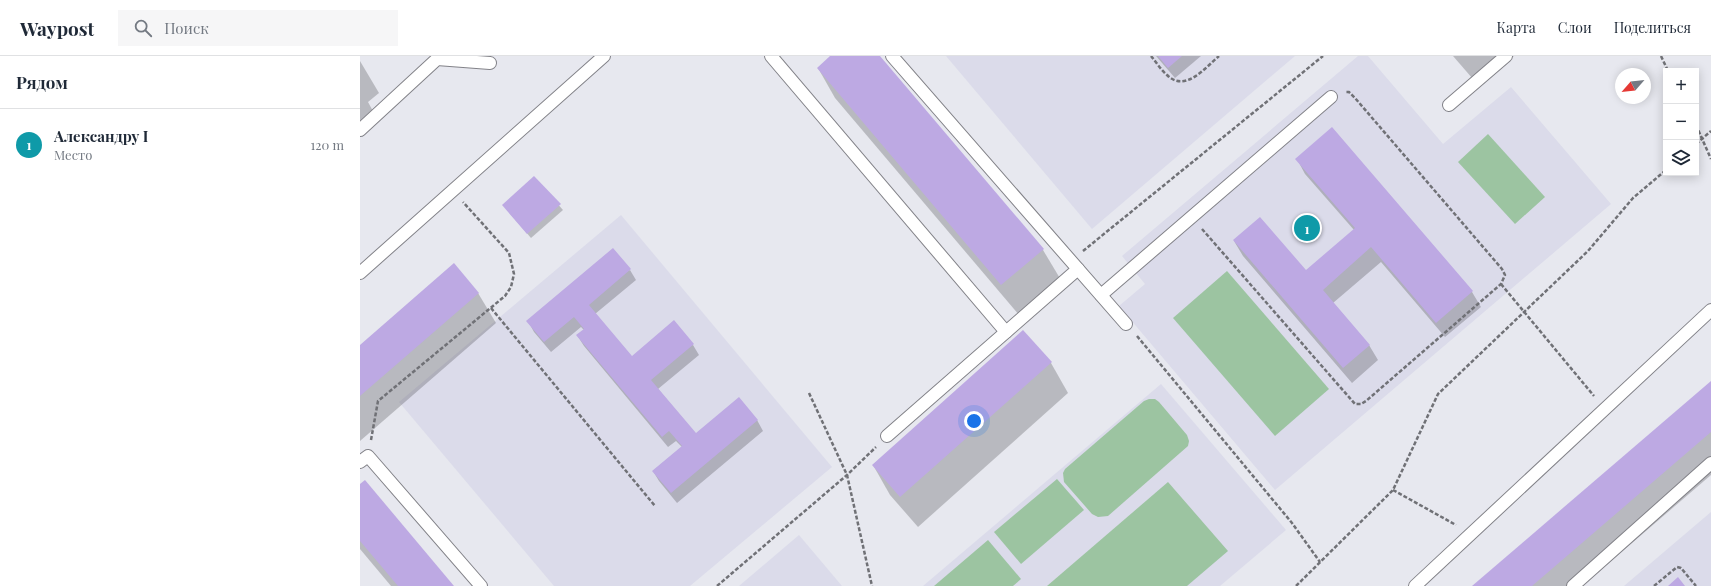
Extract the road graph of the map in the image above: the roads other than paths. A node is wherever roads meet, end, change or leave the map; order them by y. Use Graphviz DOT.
graph roads {
  1 [pos="604,56"];
  2 [pos="772,56"];
  3 [pos="892,56"];
  4 [pos="1506,56"];
  5 [pos="490,63"];
  6 [pos="1331,97"];
  7 [pos="1449,105"];
  8 [pos="360,130"];
  9 [pos="1074,264"];
  10 [pos="360,273"];
  11 [pos="1101,295"];
  12 [pos="1711,310"];
  13 [pos="1126,324"];
  14 [pos="1006,332"];
  15 [pos="887,436"];
  16 [pos="364,459"];
  17 [pos="1711,462"];
  18 [pos="481,586"];
  19 [pos="1415,586"];
  20 [pos="1573,586"];
  1 -- 10 [label="lane"];
  2 -- 14 [label="lane"];
  3 -- 9 [label="lane"];
  4 -- 7 [label="lane"];
  5 -- 8 [label="lane"];
  6 -- 11 [label="lane"];
  9 -- 11 [label="lane"];
  9 -- 14 [label="lane"];
  11 -- 13 [label="lane"];
  12 -- 19 [label="lane"];
  14 -- 15 [label="lane"];
  16 -- 18 [label="lane"];
  17 -- 20 [label="lane"];
}
